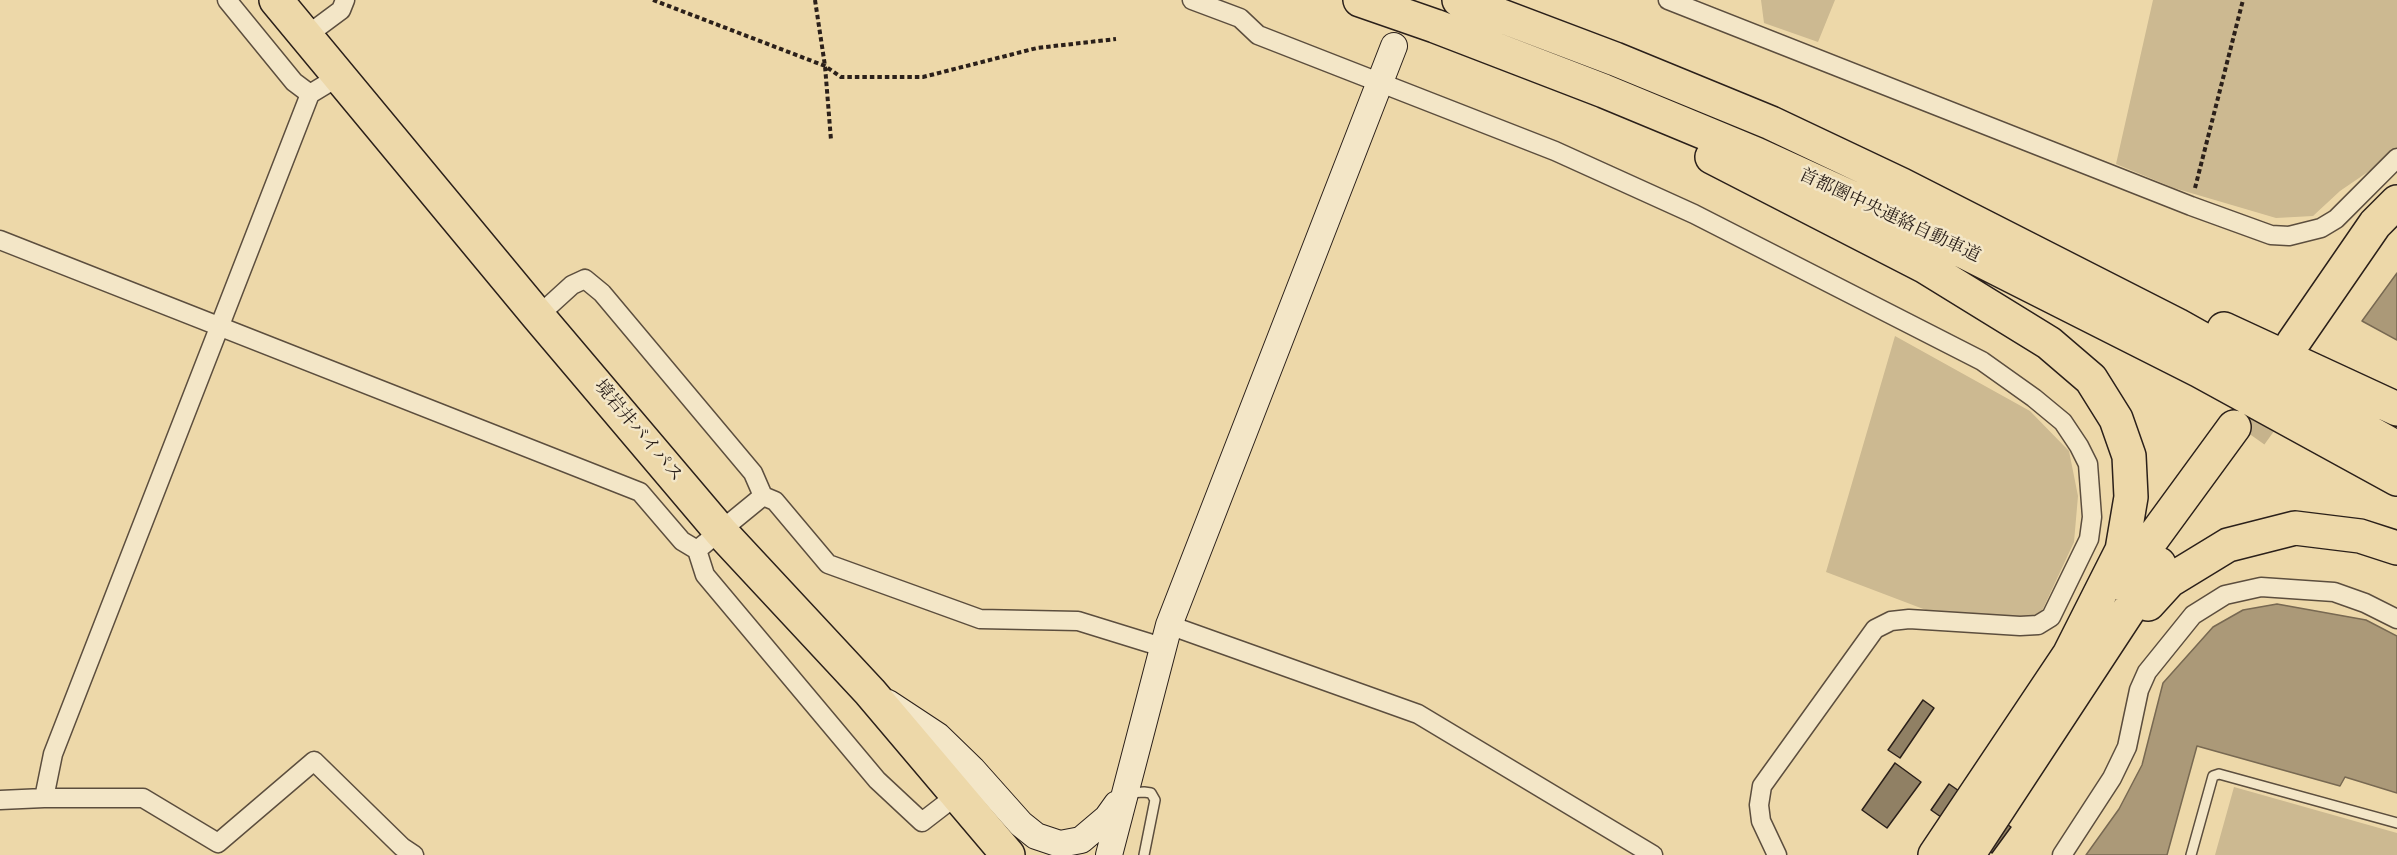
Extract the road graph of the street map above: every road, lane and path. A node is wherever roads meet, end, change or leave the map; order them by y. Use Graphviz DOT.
graph roads {
  1 [pos="227,0"];
  2 [pos="276,0"];
  3 [pos="345,0"];
  4 [pos="654,0"];
  5 [pos="815,0"];
  6 [pos="1192,0"];
  7 [pos="1360,0"];
  8 [pos="1460,0"];
  9 [pos="1668,0"];
  10 [pos="2243,0"];
  11 [pos="1435,26"];
  12 [pos="306,36"];
  13 [pos="1116,39"];
  14 [pos="1394,46"];
  15 [pos="825,66"];
  16 [pos="338,77"];
  17 [pos="1380,81"];
  18 [pos="310,94"];
  19 [pos="831,140"];
  20 [pos="2397,158"];
  21 [pos="1902,185"];
  22 [pos="2397,202"];
  23 [pos="2191,206"];
  24 [pos="2397,232"];
  25 [pos="0,240"];
  26 [pos="538,316"];
  27 [pos="219,326"];
  28 [pos="2397,410"];
  29 [pos="2397,448"];
  30 [pos="2397,479"];
  31 [pos="763,496"];
  32 [pos="709,541"];
  33 [pos="2397,548"];
  34 [pos="2397,619"];
  35 [pos="1166,636"];
  36 [pos="2069,655"];
  37 [pos="2101,655"];
  38 [pos="870,692"];
  39 [pos="1124,794"];
  40 [pos="957,795"];
  41 [pos="44,798"];
  42 [pos="0,800"];
  43 [pos="2397,823"];
  44 [pos="405,852"];
  45 [pos="1008,855"];
  46 [pos="1109,855"];
  47 [pos="1144,855"];
  48 [pos="1653,855"];
  49 [pos="1777,855"];
  50 [pos="1935,855"];
  51 [pos="1968,855"];
  52 [pos="2062,855"];
  53 [pos="2191,855"];
  1 -- 18 [label="street"];
  2 -- 12 [label="highway, 境岩井バイパス"];
  3 -- 12 [label="street"];
  4 -- 15 [label="path"];
  5 -- 15 [label="path"];
  6 -- 17 [label="street"];
  7 -- 11 [label="highway, 首都圏中央連絡自動車道"];
  8 -- 21 [label="highway, 首都圏中央連絡自動車道"];
  9 -- 23 [label="street"];
  10 -- 23 [label="path"];
  11 -- 30 [label="highway, 首都圏中央連絡自動車道"];
  11 -- 36 [label="highway"];
  12 -- 16 [label="highway, 境岩井バイパス"];
  13 -- 15 [label="path"];
  14 -- 17 [label="street"];
  15 -- 19 [label="path"];
  16 -- 18 [label="street"];
  16 -- 26 [label="highway, 境岩井バイパス"];
  17 -- 35 [label="street"];
  17 -- 49 [label="street"];
  18 -- 27 [label="street"];
  20 -- 23 [label="street"];
  21 -- 28 [label="highway"];
  21 -- 29 [label="highway, 首都圏中央連絡自動車道"];
  22 -- 24 [label="highway"];
  25 -- 27 [label="street"];
  26 -- 31 [label="street"];
  26 -- 32 [label="highway, 境岩井バイパス"];
  27 -- 32 [label="street"];
  27 -- 41 [label="street"];
  31 -- 32 [label="street"];
  31 -- 35 [label="street"];
  32 -- 38 [label="highway, 境岩井バイパス"];
  32 -- 40 [label="street"];
  33 -- 37 [label="highway"];
  34 -- 52 [label="street"];
  35 -- 39 [label="street"];
  35 -- 48 [label="street"];
  36 -- 37 [label="highway"];
  36 -- 50 [label="highway"];
  37 -- 51 [label="highway"];
  38 -- 39 [label="street"];
  38 -- 40 [label="highway, 境岩井バイパス"];
  39 -- 46 [label="street"];
  39 -- 47 [label="lane"];
  40 -- 45 [label="highway, 境岩井バイパス"];
  41 -- 42 [label="street"];
  41 -- 44 [label="street"];
  43 -- 53 [label="lane"];
}
